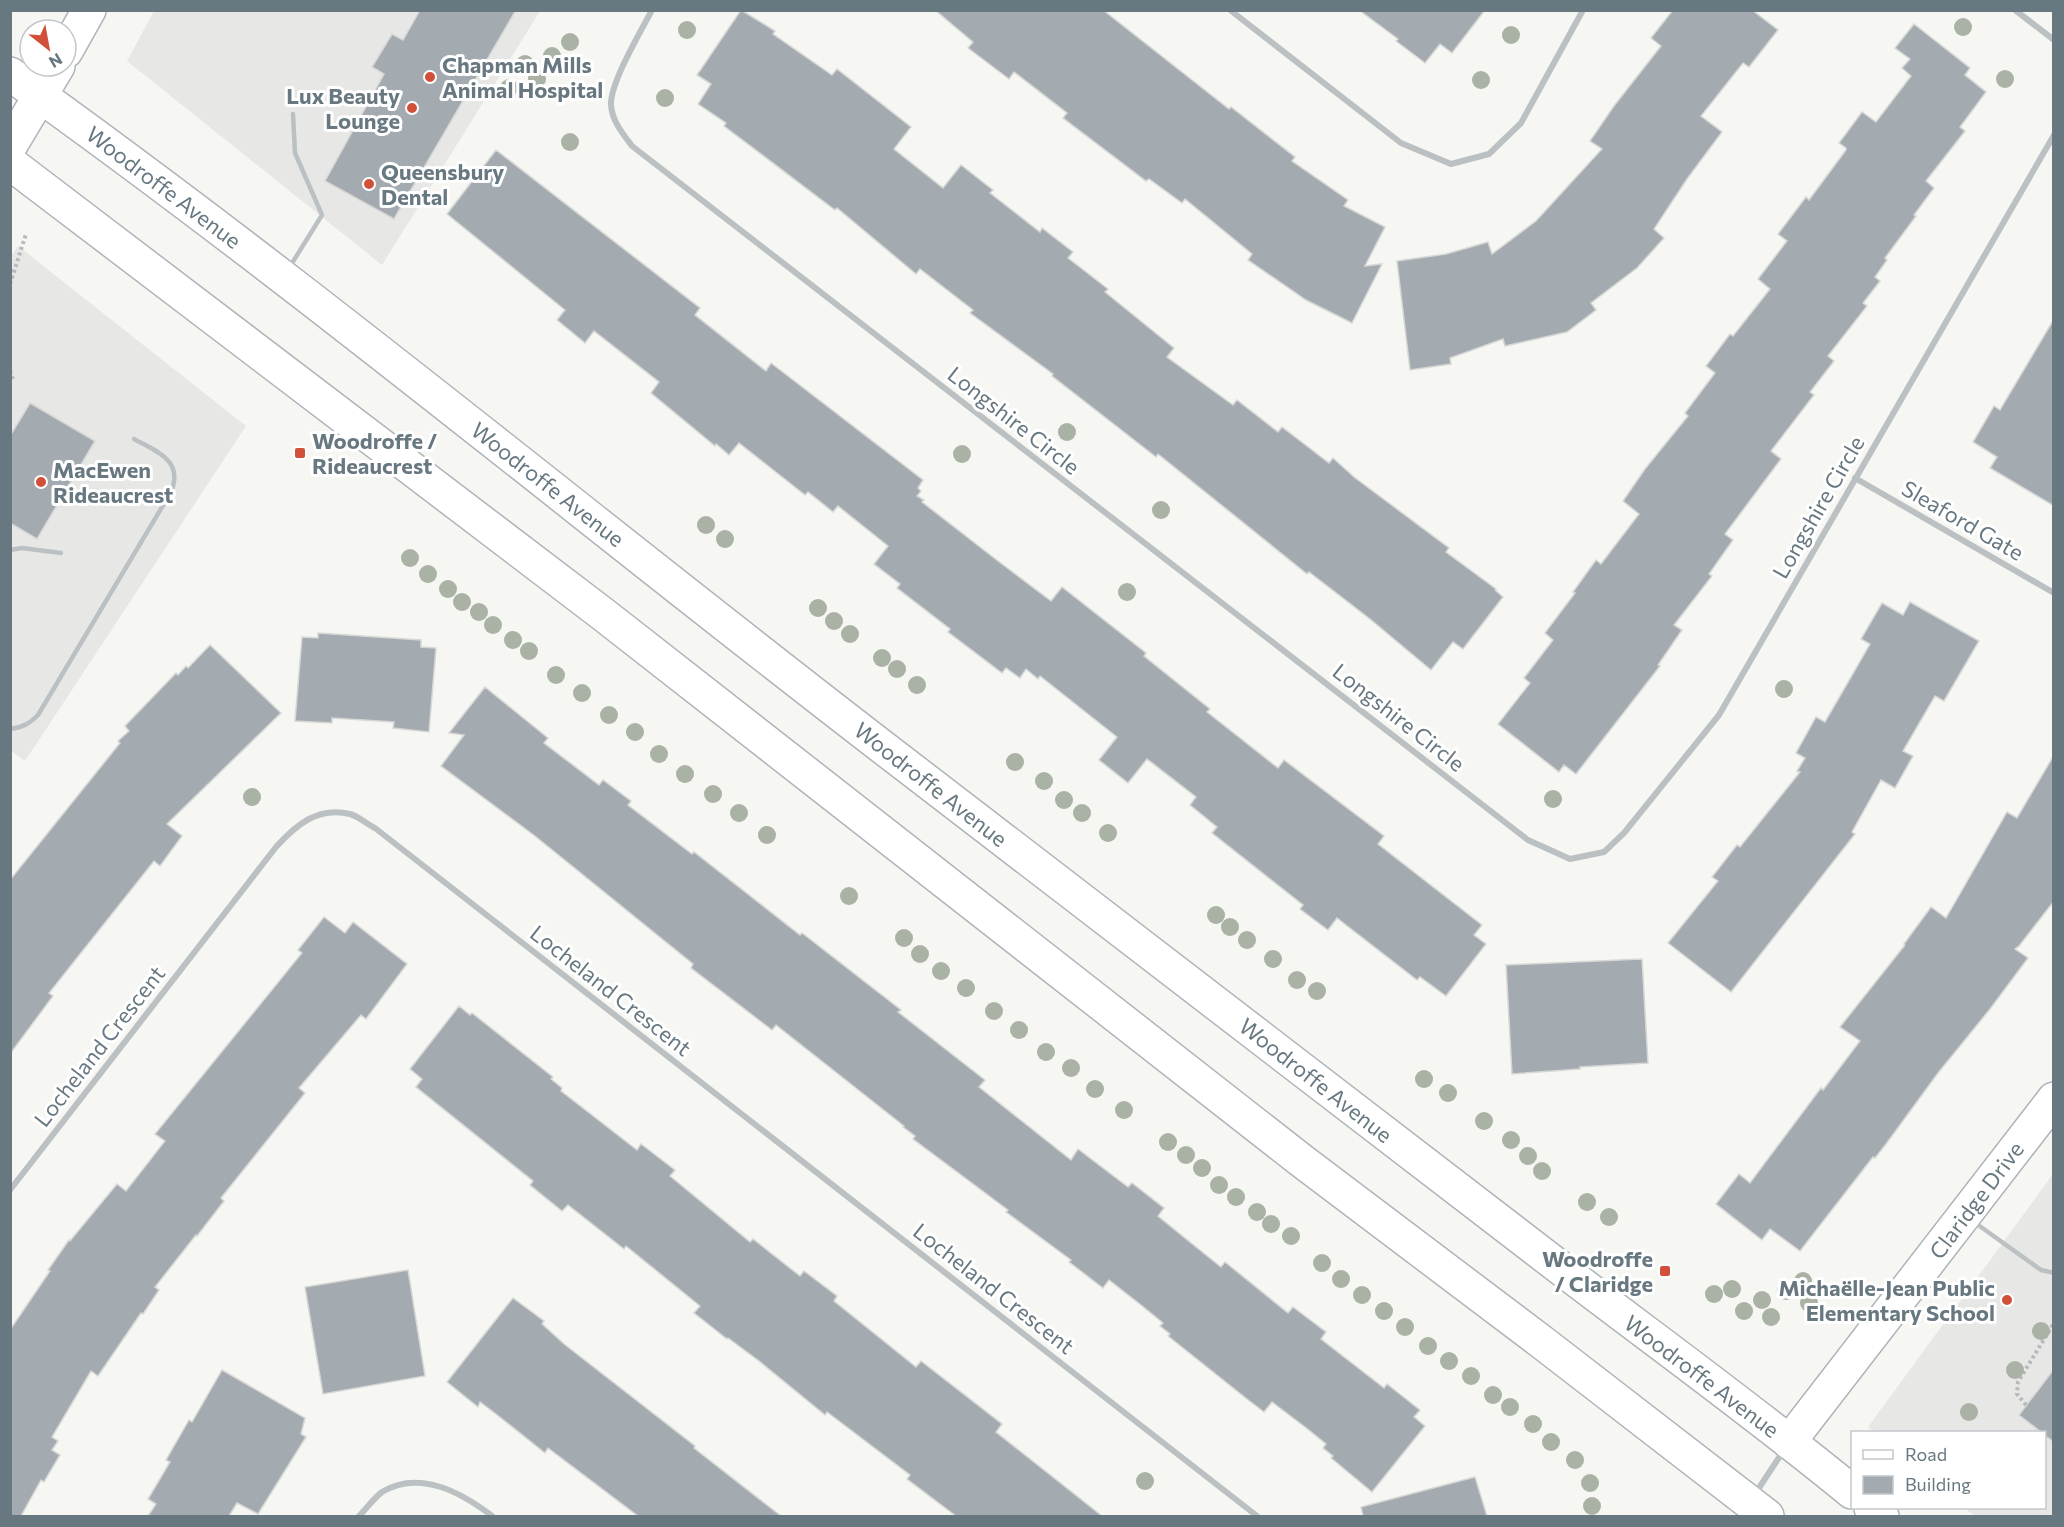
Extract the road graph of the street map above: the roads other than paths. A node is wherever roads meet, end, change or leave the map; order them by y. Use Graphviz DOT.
graph roads {
  1 [pos="89,10"];
  2 [pos="652,10"];
  3 [pos="1230,10"];
  4 [pos="1583,10"];
  5 [pos="2015,10"];
  6 [pos="78,30"];
  7 [pos="2054,40"];
  8 [pos="10,74"];
  9 [pos="51,78"];
  10 [pos="41,96"];
  11 [pos="293,114"];
  12 [pos="2054,135"];
  13 [pos="10,146"];
  14 [pos="10,163"];
  15 [pos="283,278"];
  16 [pos="134,439"];
  17 [pos="1855,478"];
  18 [pos="10,550"];
  19 [pos="62,554"];
  20 [pos="2054,593"];
  21 [pos="10,729"];
  22 [pos="2054,1100"];
  23 [pos="10,1190"];
  24 [pos="1965,1215"];
  25 [pos="2054,1273"];
  26 [pos="1790,1442"];
  27 [pos="1851,1491"];
  28 [pos="1752,1512"];
  29 [pos="359,1516"];
  30 [pos="492,1516"];
  31 [pos="1257,1516"];
  1 -- 6 [label="main road"];
  2 -- 17 [label="street, Longshire Circle"];
  3 -- 4 [label="street"];
  5 -- 7 [label="street"];
  8 -- 10 [label="main road, Woodroffe Avenue"];
  9 -- 10 [label="main road"];
  10 -- 13 [label="main road"];
  10 -- 15 [label="main road, Woodroffe Avenue"];
  11 -- 15 [label="lane"];
  12 -- 17 [label="street, Longshire Circle"];
  14 -- 28 [label="main road"];
  15 -- 26 [label="main road, Woodroffe Avenue"];
  16 -- 21 [label="lane"];
  17 -- 20 [label="street, Sleaford Gate"];
  18 -- 19 [label="lane"];
  22 -- 24 [label="main road, Claridge Drive"];
  23 -- 31 [label="street, Locheland Crescent"];
  24 -- 25 [label="lane"];
  24 -- 26 [label="main road, Claridge Drive"];
  26 -- 27 [label="main road, Woodroffe Avenue"];
  26 -- 28 [label="street"];
  29 -- 30 [label="street"];
}
